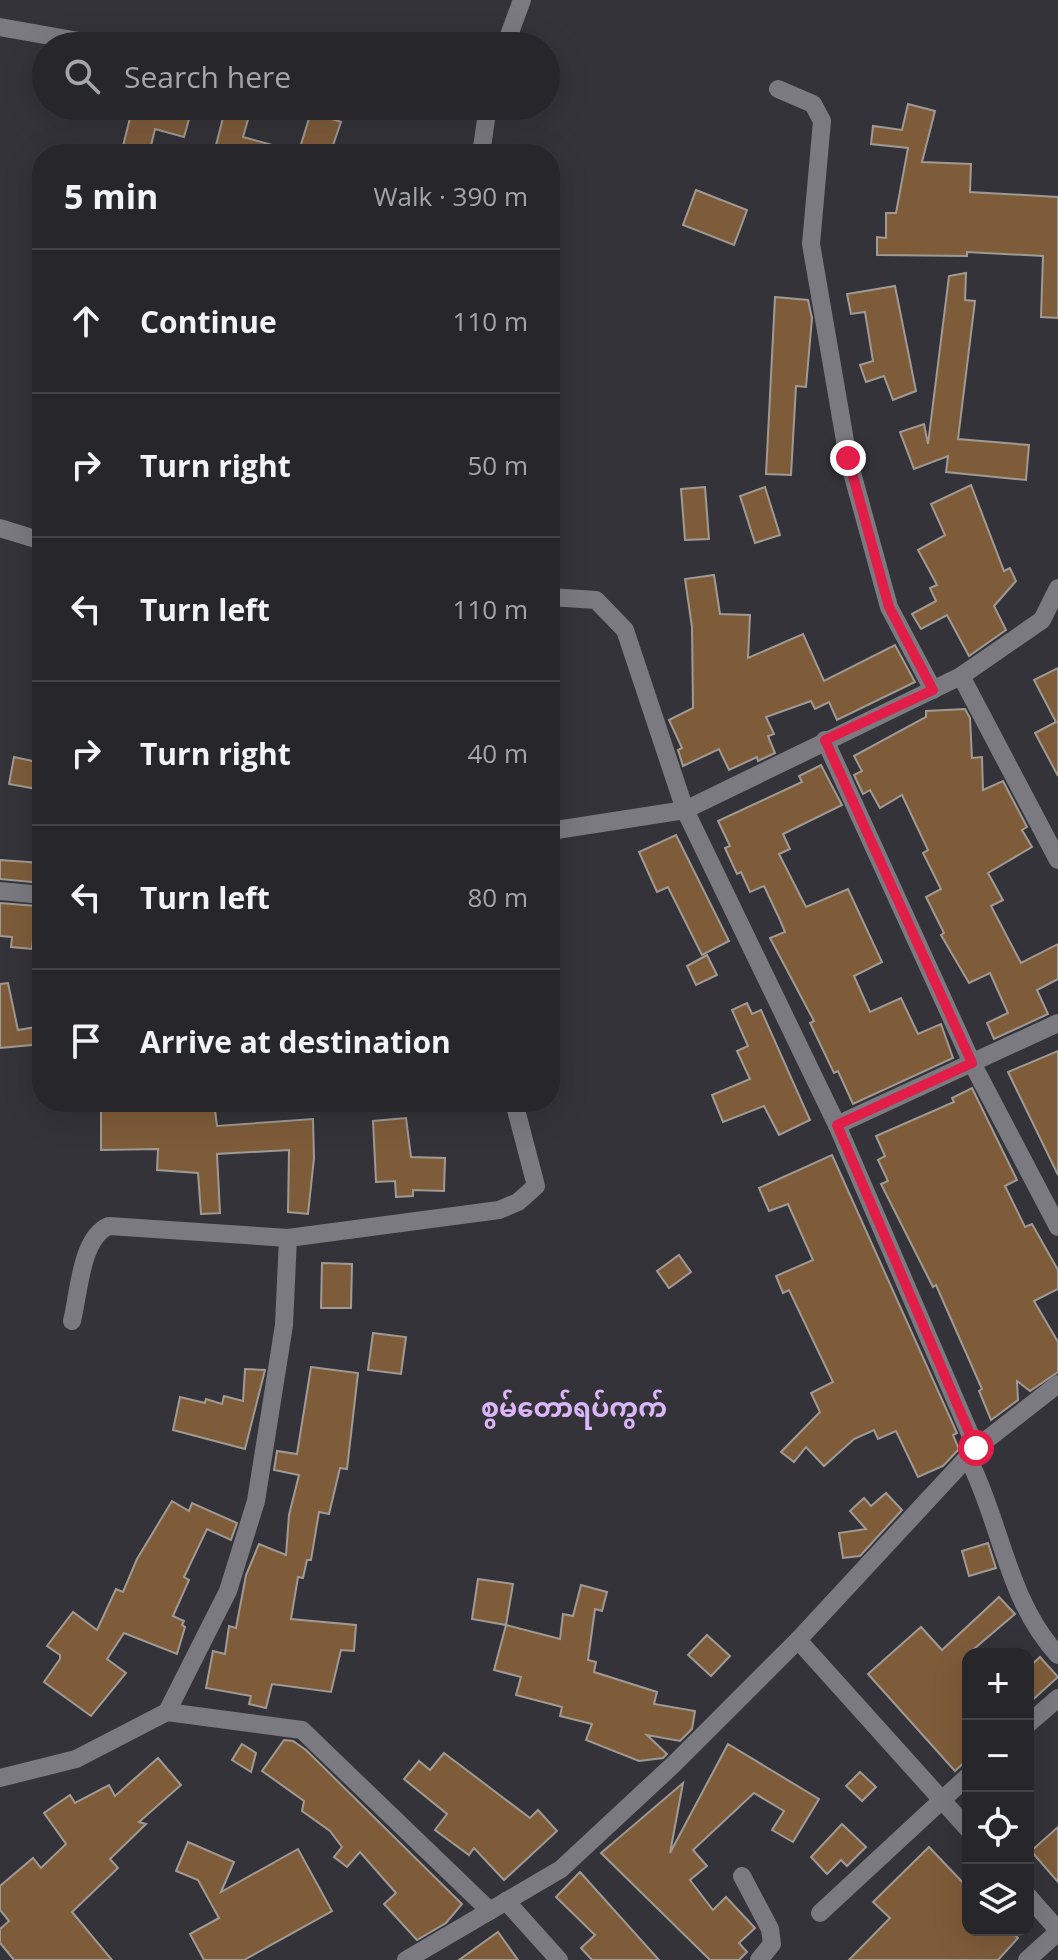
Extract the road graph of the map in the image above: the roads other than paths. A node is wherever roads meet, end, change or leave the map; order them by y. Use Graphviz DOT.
graph roads {
  1 [pos="522,0"];
  2 [pos="0,27"];
  3 [pos="510,32"];
  4 [pos="32,33"];
  5 [pos="778,89"];
  6 [pos="486,120"];
  7 [pos="482,144"];
  8 [pos="0,528"];
  9 [pos="32,538"];
  10 [pos="1057,591"];
  11 [pos="560,598"];
  12 [pos="961,676"];
  13 [pos="933,690"];
  14 [pos="825,740"];
  15 [pos="685,810"];
  16 [pos="560,829"];
  17 [pos="1058,860"];
  18 [pos="0,891"];
  19 [pos="32,894"];
  20 [pos="1058,1023"];
  21 [pos="972,1063"];
  22 [pos="517,1112"];
  23 [pos="837,1125"];
  24 [pos="1058,1227"];
  25 [pos="288,1238"];
  26 [pos="72,1321"];
  27 [pos="1058,1384"];
  28 [pos="972,1454"];
  29 [pos="798,1640"];
  30 [pos="1058,1655"];
  31 [pos="1058,1698"];
  32 [pos="167,1712"];
  33 [pos="1033,1720"];
  34 [pos="0,1778"];
  35 [pos="962,1781"];
  36 [pos="941,1799"];
  37 [pos="962,1822"];
  38 [pos="742,1876"];
  39 [pos="1034,1903"];
  40 [pos="498,1906"];
  41 [pos="820,1913"];
  42 [pos="1058,1931"];
  43 [pos="406,1960"];
  44 [pos="559,1960"];
  45 [pos="759,1960"];
  46 [pos="1027,1960"];
  1 -- 3 [label="street"];
  2 -- 4 [label="street"];
  5 -- 13 [label="street"];
  6 -- 7 [label="street"];
  8 -- 9 [label="street"];
  10 -- 12 [label="street"];
  11 -- 15 [label="street"];
  12 -- 13 [label="street"];
  12 -- 17 [label="street"];
  13 -- 14 [label="street"];
  14 -- 15 [label="street"];
  14 -- 21 [label="street"];
  15 -- 16 [label="street"];
  15 -- 23 [label="street"];
  18 -- 19 [label="street"];
  20 -- 21 [label="street"];
  21 -- 23 [label="street"];
  21 -- 24 [label="street"];
  22 -- 25 [label="street"];
  23 -- 28 [label="street"];
  25 -- 26 [label="street"];
  25 -- 32 [label="street"];
  27 -- 28 [label="street"];
  28 -- 29 [label="street"];
  28 -- 30 [label="street"];
  29 -- 36 [label="street"];
  29 -- 40 [label="street"];
  31 -- 33 [label="street"];
  32 -- 34 [label="street"];
  32 -- 40 [label="street"];
  35 -- 36 [label="street"];
  36 -- 37 [label="street"];
  36 -- 41 [label="street"];
  38 -- 45 [label="street"];
  39 -- 42 [label="street"];
  40 -- 43 [label="street"];
  40 -- 44 [label="street"];
  42 -- 46 [label="street"];
}
